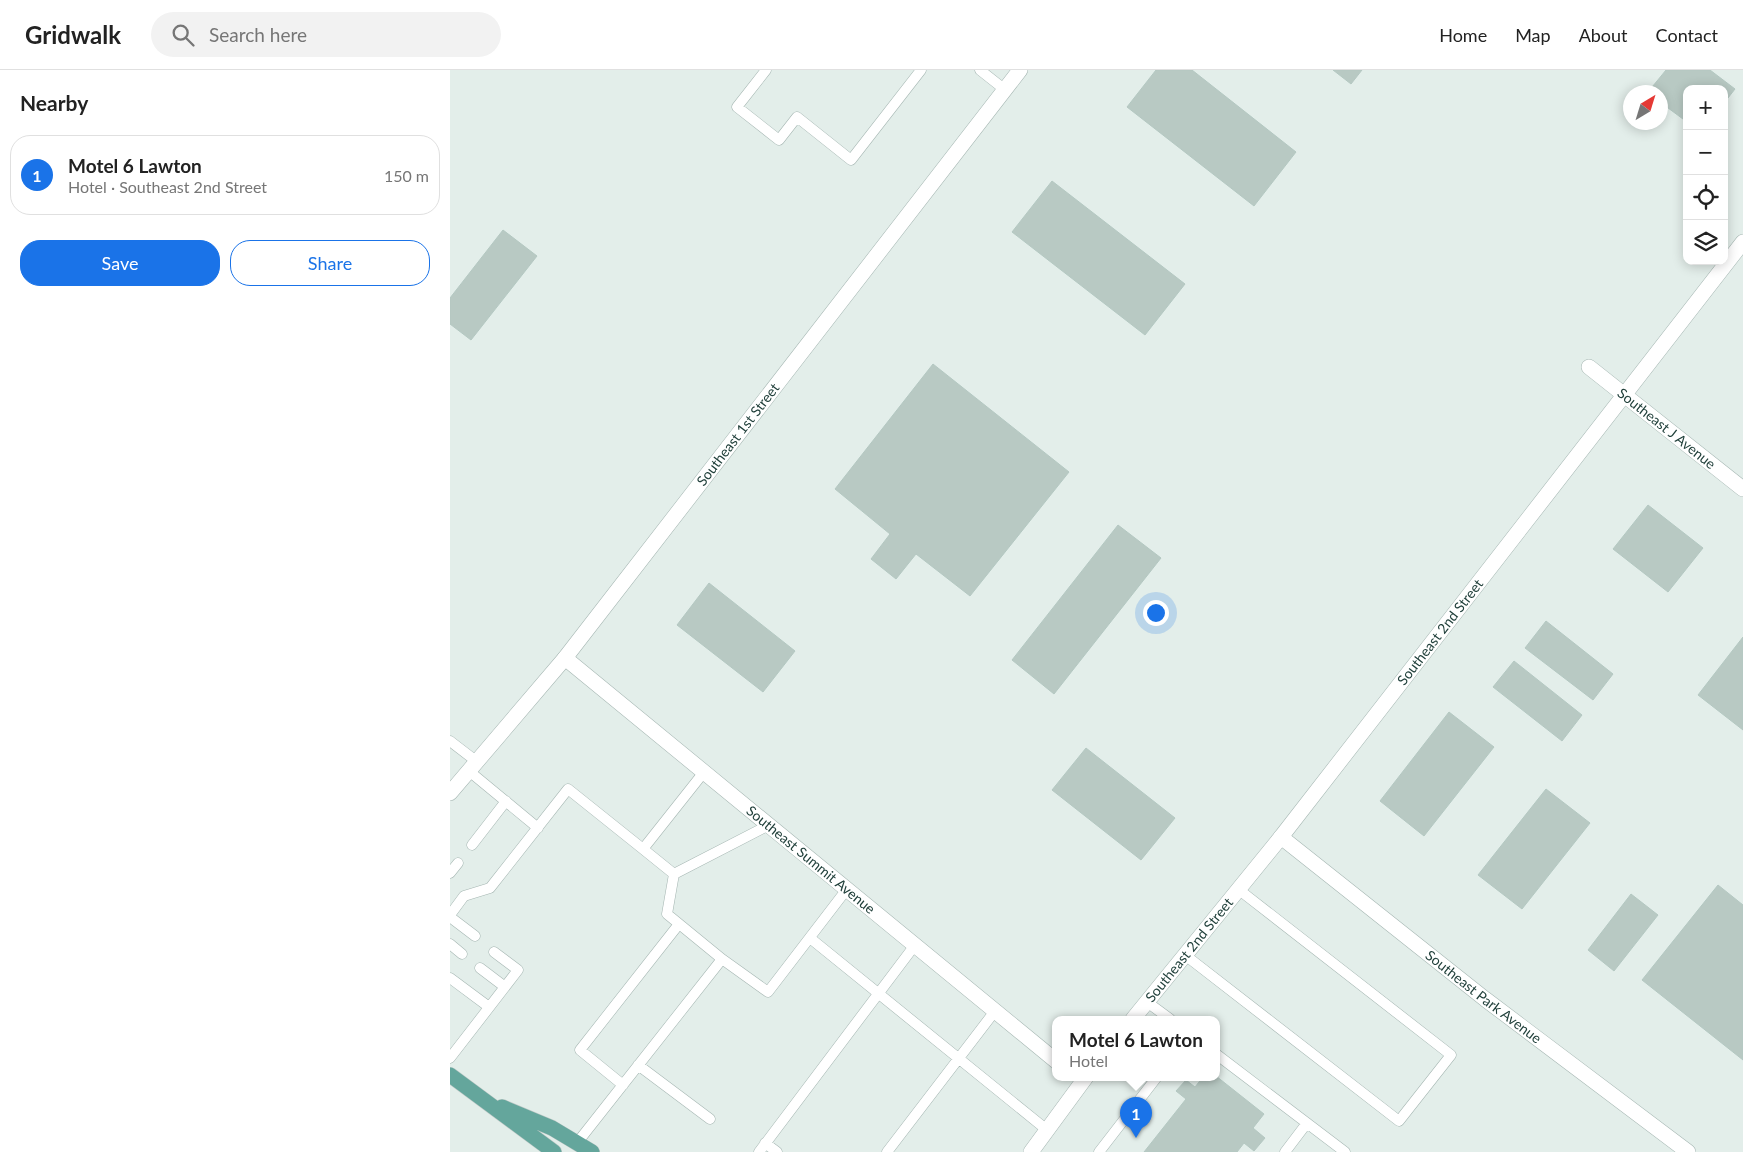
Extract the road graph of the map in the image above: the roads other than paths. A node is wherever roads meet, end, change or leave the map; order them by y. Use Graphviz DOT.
graph roads {
  1 [pos="766,70"];
  2 [pos="921,70"];
  3 [pos="980,70"];
  4 [pos="1020,70"];
  5 [pos="1004,90"];
  6 [pos="1743,242"];
  7 [pos="1589,367"];
  8 [pos="1625,394"];
  9 [pos="1743,489"];
  10 [pos="565,658"];
  11 [pos="450,741"];
  12 [pos="472,766"];
  13 [pos="704,772"];
  14 [pos="450,793"];
  15 [pos="506,802"];
  16 [pos="769,825"];
  17 [pos="538,828"];
  18 [pos="1281,837"];
  19 [pos="472,845"];
  20 [pos="642,849"];
  21 [pos="458,863"];
  22 [pos="450,873"];
  23 [pos="674,874"];
  24 [pos="1238,889"];
  25 [pos="847,890"];
  26 [pos="450,916"];
  27 [pos="679,924"];
  28 [pos="475,936"];
  29 [pos="810,938"];
  30 [pos="450,944"];
  31 [pos="915,946"];
  32 [pos="494,952"];
  33 [pos="462,954"];
  34 [pos="1185,955"];
  35 [pos="722,959"];
  36 [pos="480,968"];
  37 [pos="450,978"];
  38 [pos="505,987"];
  39 [pos="878,994"];
  40 [pos="1147,1002"];
  41 [pos="488,1008"];
  42 [pos="995,1011"];
  43 [pos="1135,1016"];
  44 [pos="1166,1016"];
  45 [pos="1220,1057"];
  46 [pos="450,1058"];
  47 [pos="958,1058"];
  48 [pos="1052,1058"];
  49 [pos="638,1065"];
  50 [pos="450,1075"];
  51 [pos="1080,1081"];
  52 [pos="1154,1081"];
  53 [pos="623,1085"];
  54 [pos="478,1096"];
  55 [pos="710,1119"];
  56 [pos="1307,1123"];
  57 [pos="1047,1130"];
  58 [pos="577,1143"];
  59 [pos="765,1143"];
  60 [pos="554,1152"];
  61 [pos="592,1152"];
  62 [pos="759,1152"];
  63 [pos="777,1152"];
  64 [pos="887,1152"];
  65 [pos="1031,1152"];
  66 [pos="1099,1152"];
  67 [pos="1285,1152"];
  68 [pos="1345,1152"];
  69 [pos="1688,1152"];
  1 -- 2 [label="lane"];
  3 -- 5 [label="lane"];
  4 -- 5 [label="street, Southeast 1st Street"];
  5 -- 10 [label="street, Southeast 1st Street"];
  6 -- 8 [label="street, Southeast 2nd Street"];
  7 -- 8 [label="street, Southeast J Avenue"];
  8 -- 9 [label="street, Southeast J Avenue"];
  8 -- 18 [label="street, Southeast 2nd Street"];
  10 -- 12 [label="street, Southeast 1st Street"];
  10 -- 13 [label="street, Southeast Summit Avenue"];
  11 -- 12 [label="lane"];
  12 -- 14 [label="street, Southeast 1st Street"];
  12 -- 15 [label="lane"];
  13 -- 16 [label="street, Southeast Summit Avenue"];
  13 -- 20 [label="lane"];
  15 -- 17 [label="lane"];
  15 -- 19 [label="lane"];
  16 -- 23 [label="lane"];
  16 -- 25 [label="street, Southeast Summit Avenue"];
  17 -- 20 [label="lane"];
  17 -- 26 [label="lane"];
  18 -- 24 [label="street, Southeast 2nd Street"];
  18 -- 69 [label="street, Southeast Park Avenue"];
  20 -- 23 [label="lane"];
  21 -- 22 [label="lane"];
  23 -- 27 [label="lane"];
  24 -- 34 [label="street, Southeast 2nd Street"];
  24 -- 34 [label="lane"];
  25 -- 29 [label="lane"];
  25 -- 31 [label="street, Southeast Summit Avenue"];
  26 -- 28 [label="lane"];
  27 -- 35 [label="lane"];
  27 -- 53 [label="lane"];
  29 -- 35 [label="lane"];
  29 -- 39 [label="lane"];
  30 -- 33 [label="lane"];
  31 -- 39 [label="lane"];
  31 -- 42 [label="street, Southeast Summit Avenue"];
  32 -- 38 [label="lane"];
  34 -- 40 [label="street, Southeast 2nd Street"];
  35 -- 49 [label="lane"];
  36 -- 38 [label="lane"];
  37 -- 41 [label="lane"];
  38 -- 41 [label="lane"];
  39 -- 47 [label="lane"];
  39 -- 59 [label="lane"];
  40 -- 43 [label="street, Southeast 2nd Street"];
  40 -- 44 [label="lane"];
  41 -- 46 [label="lane"];
  42 -- 47 [label="lane"];
  42 -- 48 [label="street, Southeast Summit Avenue"];
  45 -- 56 [label="lane"];
  47 -- 57 [label="lane"];
  47 -- 64 [label="lane"];
  49 -- 53 [label="lane"];
  49 -- 55 [label="lane"];
  50 -- 54 [label="main road"];
  51 -- 57 [label="street"];
  52 -- 66 [label="lane"];
  53 -- 58 [label="lane"];
  54 -- 58 [label="main road"];
  54 -- 60 [label="main road"];
  56 -- 67 [label="lane"];
  56 -- 68 [label="lane"];
  57 -- 65 [label="street"];
  58 -- 61 [label="main road"];
  59 -- 62 [label="lane"];
  59 -- 63 [label="lane"];
}
